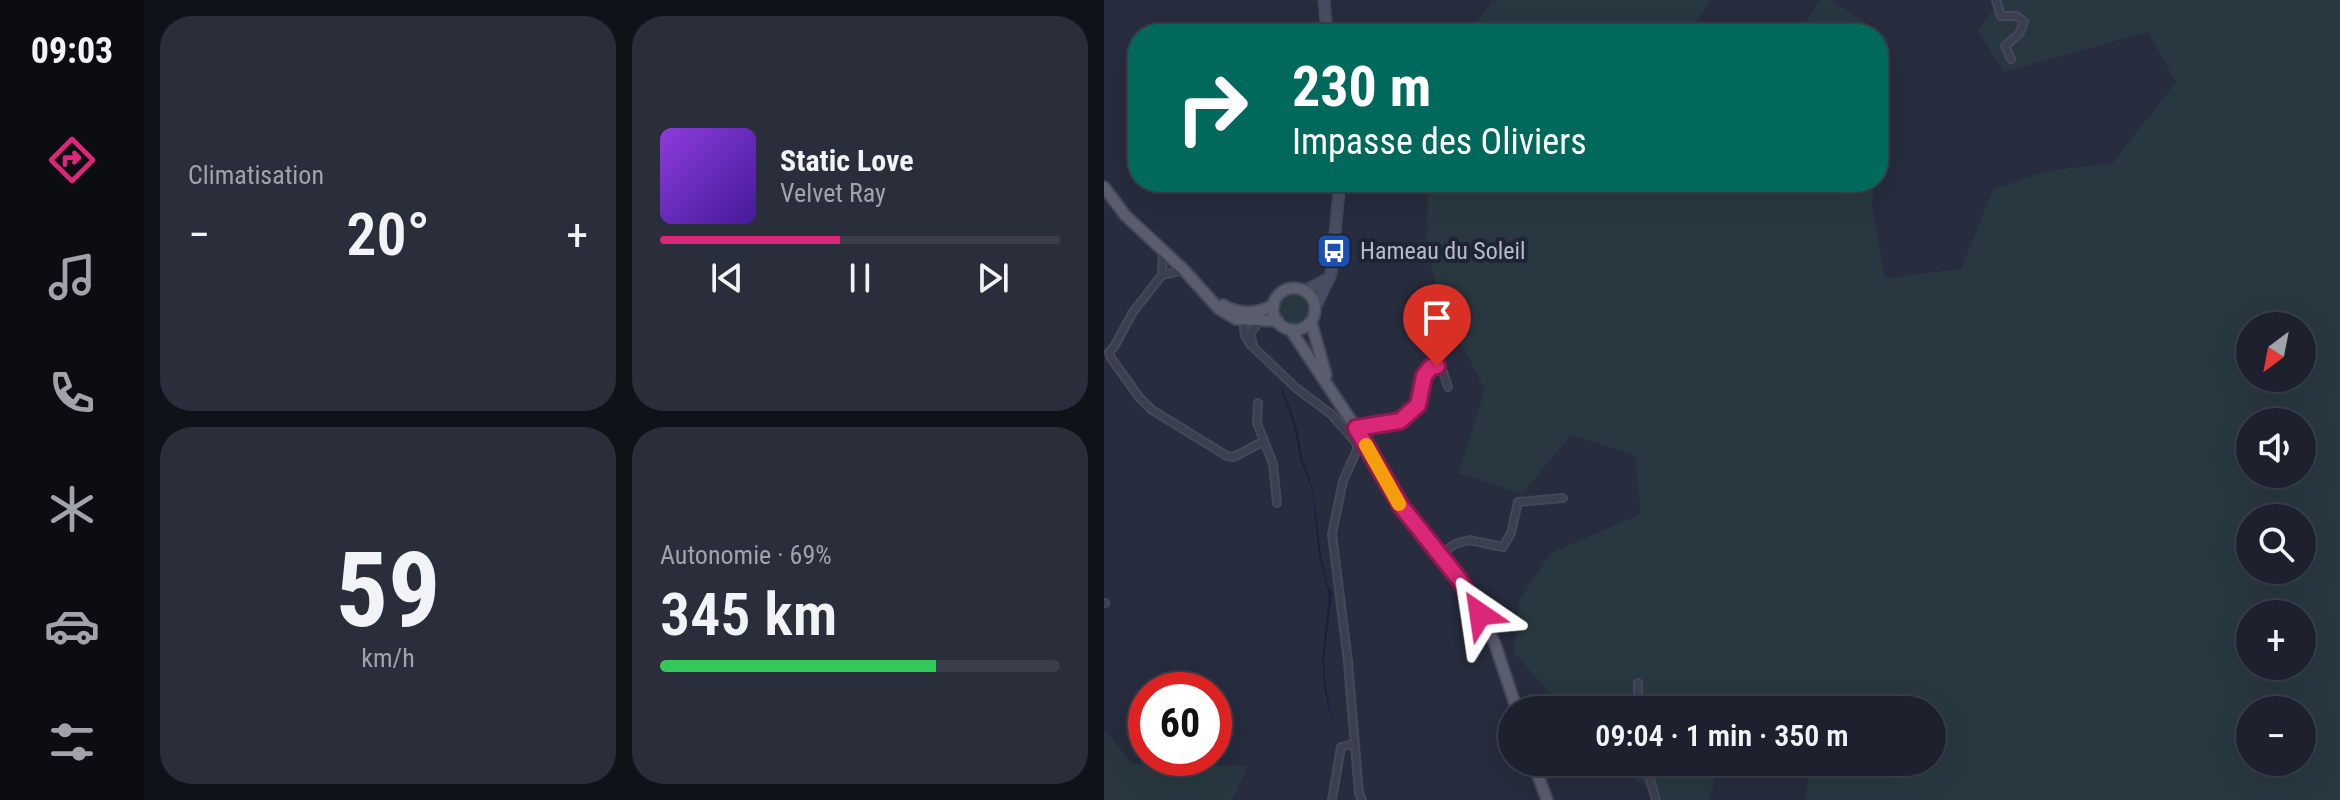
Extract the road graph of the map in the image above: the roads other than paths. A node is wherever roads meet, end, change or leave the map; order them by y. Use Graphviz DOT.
graph roads {
  1 [pos="1324,0"];
  2 [pos="1996,0"];
  3 [pos="1326,24"];
  4 [pos="2011,59"];
  5 [pos="1104,178"];
  6 [pos="1104,187"];
  7 [pos="1339,192"];
  8 [pos="1163,249"];
  9 [pos="1184,270"];
  10 [pos="1162,275"];
  11 [pos="1329,278"];
  12 [pos="1305,291"];
  13 [pos="1274,305"];
  14 [pos="1315,308"];
  15 [pos="1257,317"];
  16 [pos="1243,320"];
  17 [pos="1278,321"];
  18 [pos="1311,322"];
  19 [pos="1290,329"];
  20 [pos="1256,351"];
  21 [pos="1448,387"];
  22 [pos="1334,395"];
  23 [pos="1258,403"];
  24 [pos="1356,428"];
  25 [pos="1264,441"];
  26 [pos="1563,498"];
  27 [pos="1277,503"];
  28 [pos="1439,555"];
  29 [pos="1638,683"];
  30 [pos="1512,696"];
  31 [pos="1638,696"];
  32 [pos="1353,744"];
  33 [pos="1538,776"];
  34 [pos="1649,776"];
  35 [pos="1332,800"];
  36 [pos="1362,800"];
  37 [pos="1547,800"];
  38 [pos="1656,800"];
  1 -- 3 [label="main road"];
  2 -- 4 [label="street"];
  5 -- 15 [label="main road"];
  6 -- 8 [label="main road"];
  7 -- 11 [label="main road"];
  8 -- 9 [label="main road"];
  8 -- 10 [label="street"];
  9 -- 10 [label="street"];
  9 -- 16 [label="main road"];
  10 -- 25 [label="street"];
  11 -- 12 [label="main road"];
  11 -- 14 [label="main road"];
  12 -- 13 [label="main road"];
  12 -- 14 [label="main road"];
  13 -- 15 [label="main road"];
  13 -- 17 [label="main road"];
  14 -- 18 [label="main road"];
  15 -- 16 [label="main road"];
  15 -- 17 [label="main road"];
  15 -- 20 [label="street"];
  16 -- 20 [label="street"];
  17 -- 19 [label="main road"];
  18 -- 19 [label="main road"];
  18 -- 22 [label="main road"];
  19 -- 22 [label="main road"];
  20 -- 32 [label="street"];
  21 -- 24 [label="street"];
  22 -- 24 [label="main road"];
  23 -- 25 [label="street"];
  24 -- 28 [label="main road"];
  25 -- 27 [label="street"];
  26 -- 28 [label="street"];
  28 -- 30 [label="main road"];
  29 -- 31 [label="street"];
  32 -- 35 [label="street"];
  32 -- 36 [label="street"];
  33 -- 37 [label="main road"];
  34 -- 38 [label="street"];
}
